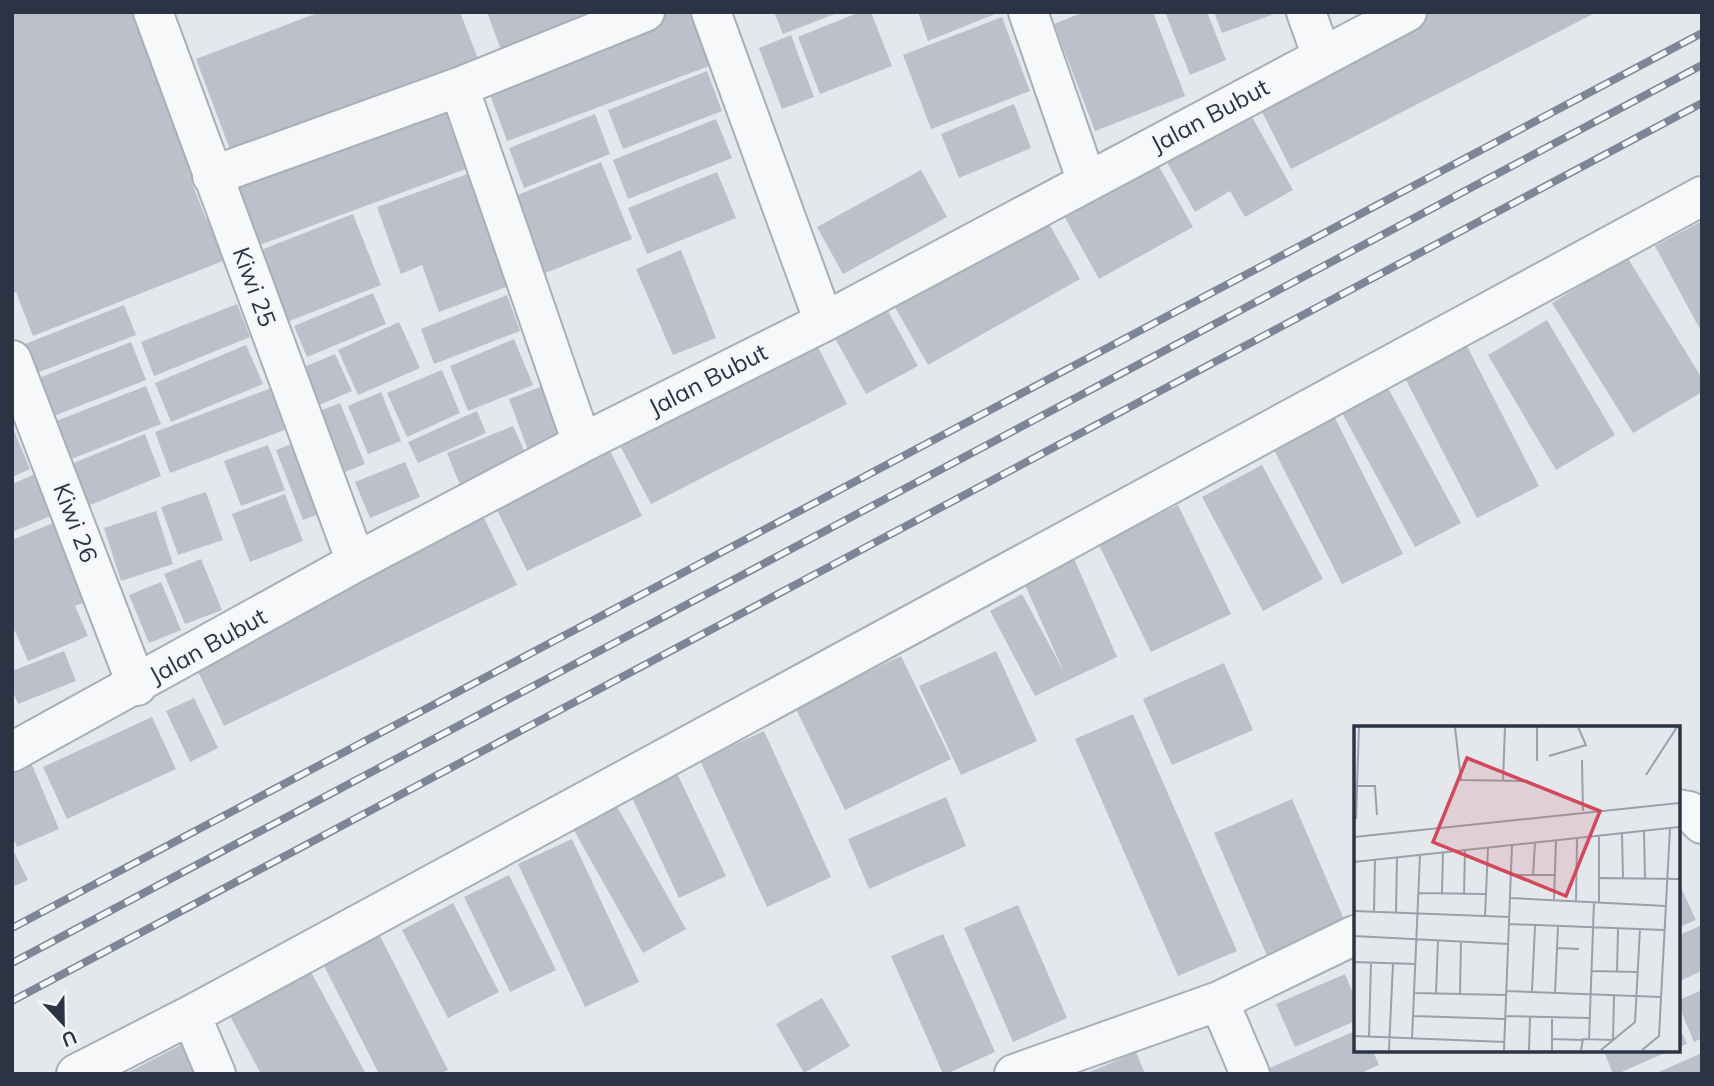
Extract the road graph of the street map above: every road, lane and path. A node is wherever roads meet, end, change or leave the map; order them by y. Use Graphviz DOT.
graph roads {
  1 [pos="153,12"];
  2 [pos="645,12"];
  3 [pos="711,12"];
  4 [pos="1028,12"];
  5 [pos="1306,12"];
  6 [pos="1407,12"];
  7 [pos="1322,57"];
  8 [pos="459,87"];
  9 [pos="212,176"];
  10 [pos="1087,182"];
  11 [pos="1702,196"];
  12 [pos="824,322"];
  13 [pos="12,360"];
  14 [pos="582,443"];
  15 [pos="356,562"];
  16 [pos="137,686"];
  17 [pos="12,752"];
  18 [pos="1679,809"];
  19 [pos="1702,824"];
  20 [pos="1354,935"];
  21 [pos="1219,1001"];
  22 [pos="191,1015"];
  23 [pos="76,1074"];
  24 [pos="216,1074"];
  25 [pos="1014,1074"];
  26 [pos="1250,1074"];
  1 -- 9 [label="street, Kiwi 25"];
  2 -- 8 [label="street"];
  3 -- 12 [label="street"];
  4 -- 10 [label="street"];
  5 -- 7 [label="street"];
  6 -- 7 [label="street, Jalan Bubut"];
  7 -- 10 [label="street, Jalan Bubut"];
  8 -- 9 [label="street"];
  8 -- 14 [label="street"];
  9 -- 15 [label="street, Kiwi 25"];
  10 -- 12 [label="street, Jalan Bubut"];
  11 -- 22 [label="street"];
  12 -- 14 [label="street, Jalan Bubut"];
  13 -- 16 [label="street, Kiwi 26"];
  14 -- 15 [label="street, Jalan Bubut"];
  15 -- 16 [label="street, Jalan Bubut"];
  16 -- 17 [label="street, Jalan Bubut"];
  18 -- 19 [label="street"];
  20 -- 21 [label="street"];
  21 -- 25 [label="street"];
  21 -- 26 [label="street"];
  22 -- 23 [label="street"];
  22 -- 24 [label="street"];
}
